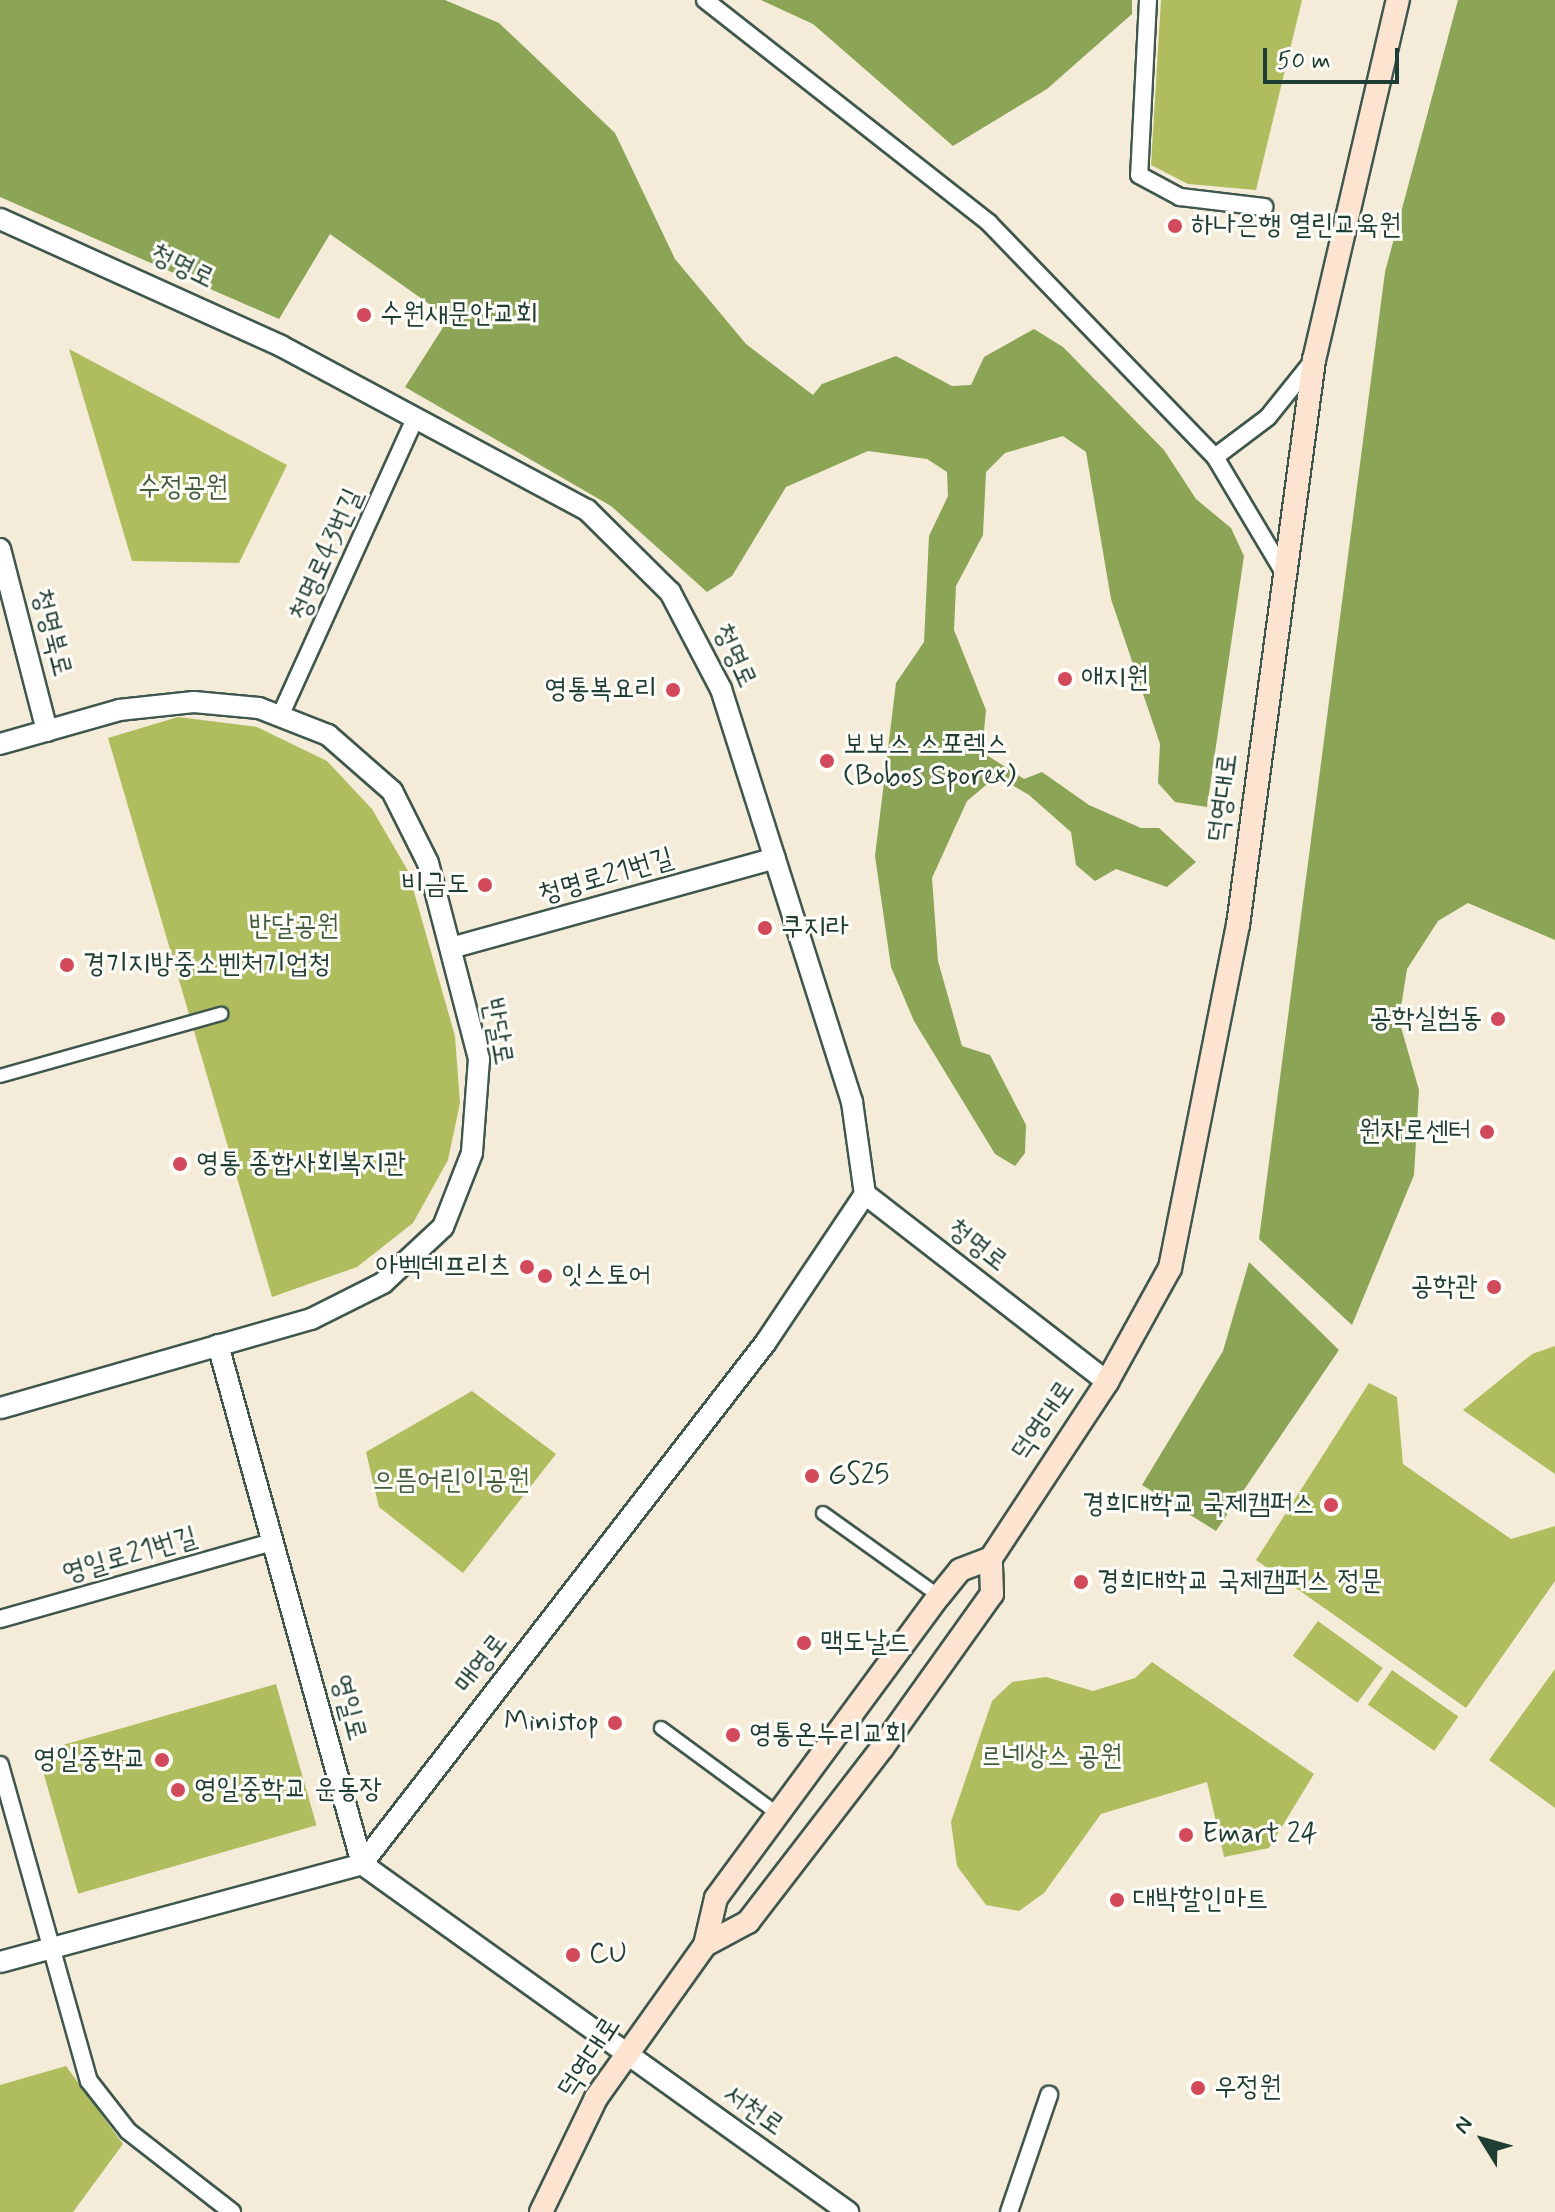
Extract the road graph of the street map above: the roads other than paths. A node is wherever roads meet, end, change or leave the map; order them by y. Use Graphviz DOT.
graph roads {
  1 [pos="705,0"];
  2 [pos="1148,0"];
  3 [pos="1398,0"];
  4 [pos="1264,207"];
  5 [pos="0,219"];
  6 [pos="1314,360"];
  7 [pos="416,417"];
  8 [pos="1215,457"];
  9 [pos="0,549"];
  10 [pos="1283,571"];
  11 [pos="281,714"];
  12 [pos="47,731"];
  13 [pos="0,744"];
  14 [pos="775,858"];
  15 [pos="451,948"];
  16 [pos="221,1014"];
  17 [pos="0,1076"];
  18 [pos="865,1194"];
  19 [pos="218,1345"];
  20 [pos="1107,1382"];
  21 [pos="0,1408"];
  22 [pos="823,1513"];
  23 [pos="273,1542"];
  24 [pos="991,1558"];
  25 [pos="939,1596"];
  26 [pos="0,1619"];
  27 [pos="661,1728"];
  28 [pos="0,1765"];
  29 [pos="778,1814"];
  30 [pos="362,1864"];
  31 [pos="705,1945"];
  32 [pos="52,1947"];
  33 [pos="0,1962"];
  34 [pos="626,2055"];
  35 [pos="1049,2095"];
  36 [pos="232,2212"];
  37 [pos="541,2212"];
  38 [pos="848,2212"];
  39 [pos="1009,2212"];
  1 -- 8 [label="street"];
  2 -- 4 [label="street"];
  3 -- 6 [label="main road, 덕영대로"];
  5 -- 7 [label="street, 청명로"];
  6 -- 8 [label="street"];
  6 -- 10 [label="main road, 덕영대로"];
  7 -- 11 [label="street, 청명로43번길"];
  7 -- 14 [label="street, 청명로"];
  8 -- 10 [label="street"];
  9 -- 12 [label="street, 청명북로"];
  10 -- 20 [label="main road, 덕영대로"];
  11 -- 12 [label="street, 반달로"];
  11 -- 15 [label="street, 반달로"];
  12 -- 13 [label="street, 반달로"];
  14 -- 15 [label="street, 청명로21번길"];
  14 -- 18 [label="street, 청명로"];
  15 -- 19 [label="street, 반달로"];
  16 -- 17 [label="street"];
  18 -- 20 [label="street, 청명로"];
  18 -- 30 [label="street, 매영로"];
  19 -- 21 [label="street, 반달로"];
  19 -- 23 [label="street, 영일로"];
  20 -- 24 [label="main road, 덕영대로"];
  22 -- 25 [label="street"];
  23 -- 26 [label="street, 영일로21번길"];
  23 -- 30 [label="street, 영일로"];
  24 -- 25 [label="main road, 덕영대로"];
  24 -- 31 [label="main road, 덕영대로"];
  25 -- 29 [label="main road, 덕영대로"];
  27 -- 29 [label="street"];
  28 -- 32 [label="street"];
  29 -- 31 [label="main road, 덕영대로"];
  30 -- 32 [label="street"];
  30 -- 34 [label="street"];
  31 -- 34 [label="main road, 덕영대로"];
  32 -- 33 [label="street"];
  32 -- 36 [label="street"];
  34 -- 37 [label="main road, 덕영대로"];
  34 -- 38 [label="street, 서천로"];
  35 -- 39 [label="street"];
}
